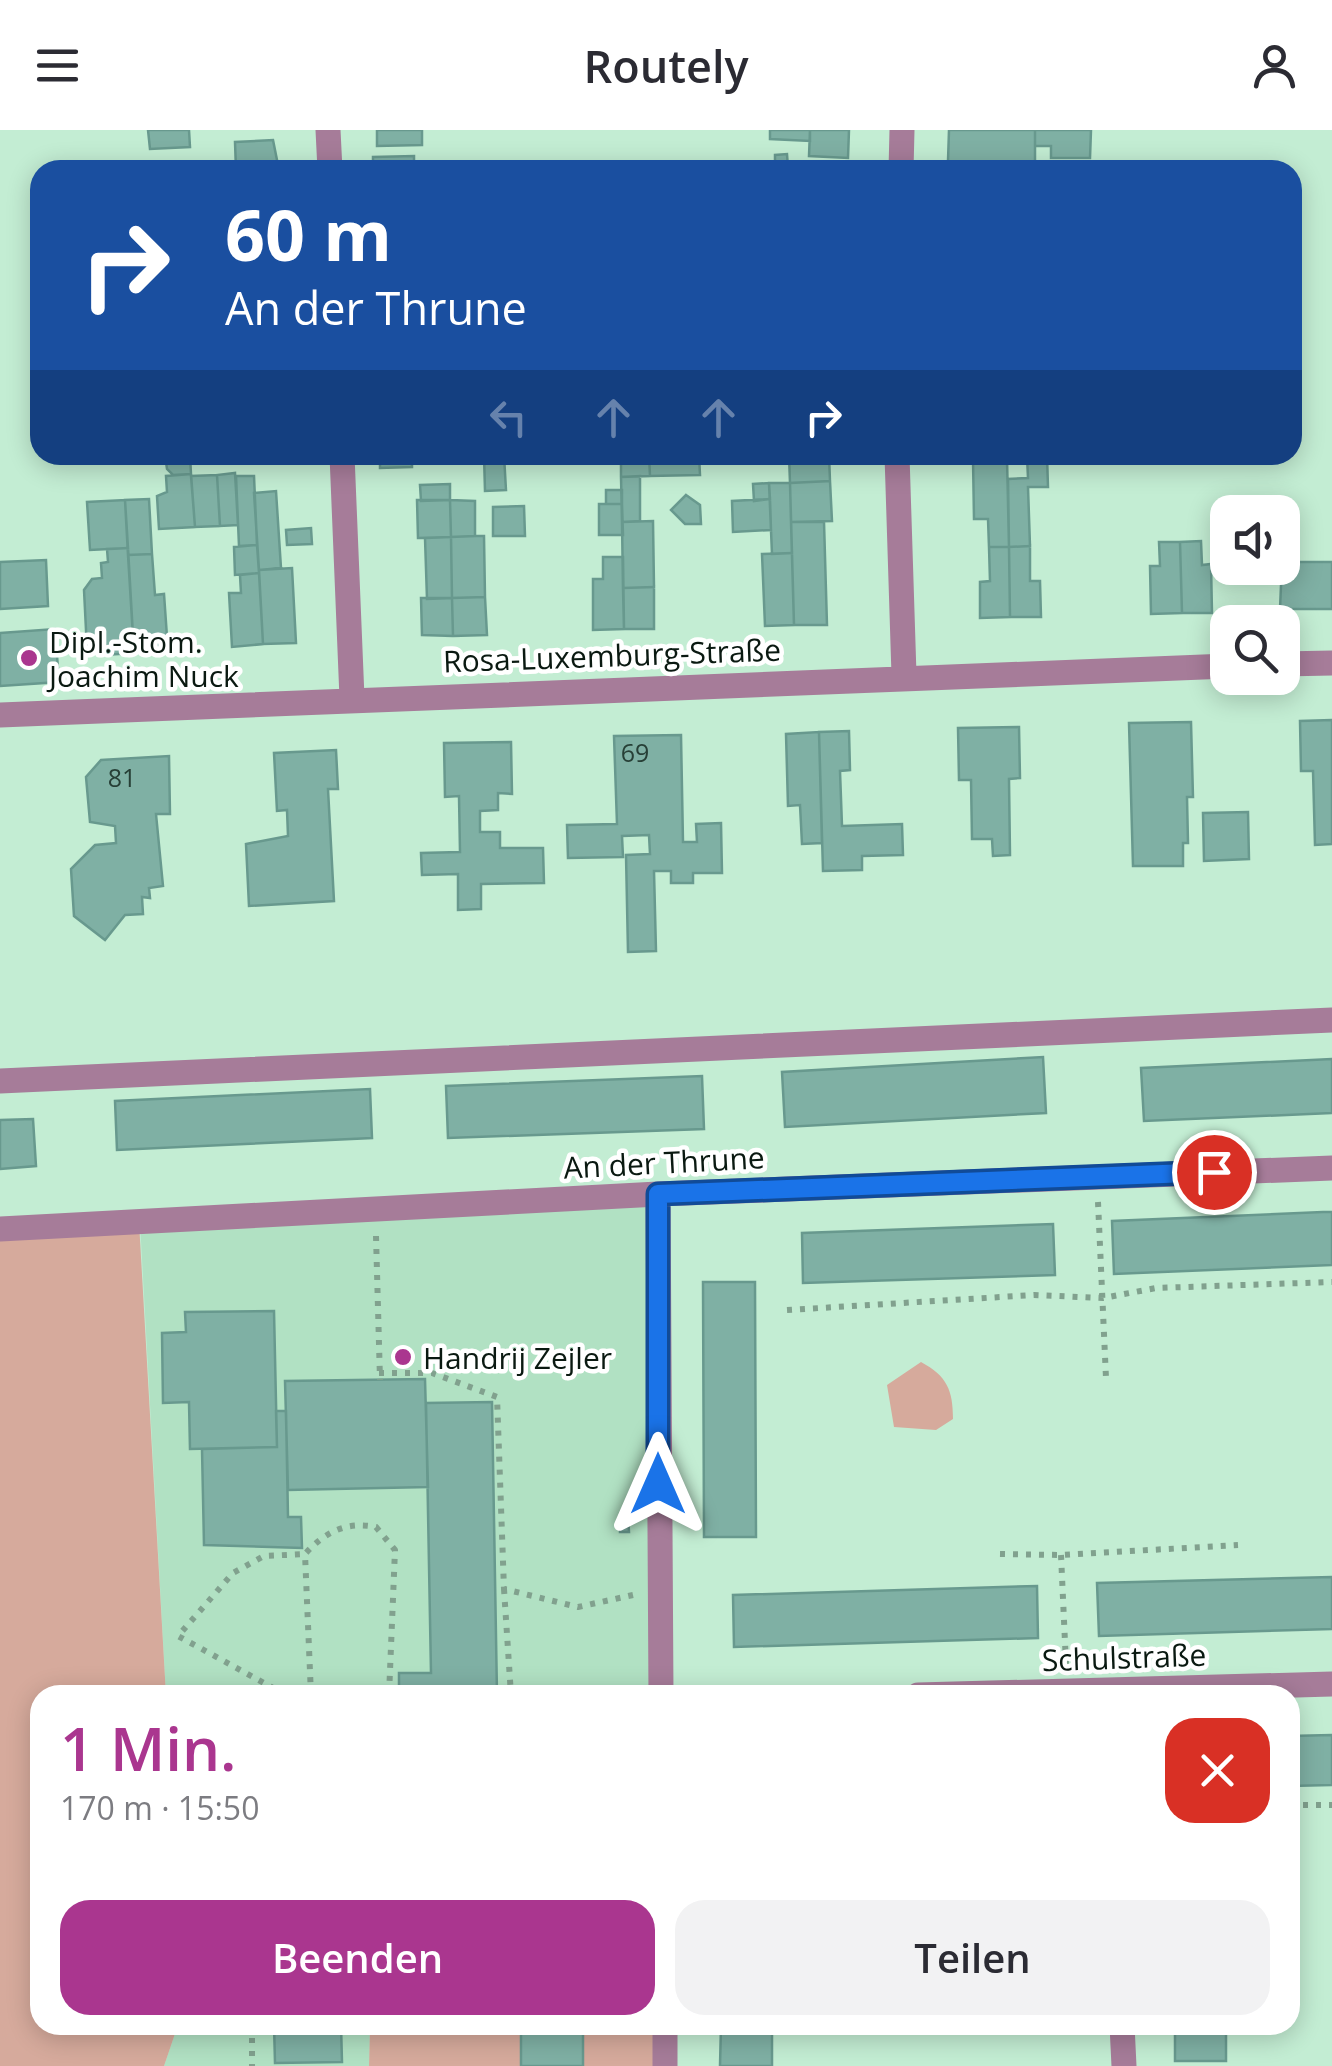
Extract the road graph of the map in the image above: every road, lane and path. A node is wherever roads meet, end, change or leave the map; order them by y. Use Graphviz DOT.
graph roads {
  1 [pos="328,130"];
  2 [pos="902,130"];
  3 [pos="330,160"];
  4 [pos="901,160"];
  5 [pos="342,465"];
  6 [pos="898,465"];
  7 [pos="1332,663"];
  8 [pos="1300,664"];
  9 [pos="1210,667"];
  10 [pos="904,676"];
  11 [pos="352,698"];
  12 [pos="0,715"];
  13 [pos="1332,1020"];
  14 [pos="0,1081"];
  15 [pos="1332,1168"];
  16 [pos="1096,1176"];
  17 [pos="658,1194"];
  18 [pos="375,1208"];
  19 [pos="0,1230"];
  20 [pos="1332,1282"];
  21 [pos="1103,1298"];
  22 [pos="787,1310"];
  23 [pos="1106,1378"];
  24 [pos="1238,1544"];
  25 [pos="305,1554"];
  26 [pos="1000,1554"];
  27 [pos="1060,1555"];
  28 [pos="504,1589"];
  29 [pos="659,1594"];
  30 [pos="1332,1684"];
  31 [pos="268,1685"];
  32 [pos="311,1685"];
  33 [pos="390,1685"];
  34 [pos="511,1685"];
  35 [pos="661,1685"];
  36 [pos="1067,1685"];
  37 [pos="1300,1685"];
  38 [pos="1300,1805"];
  39 [pos="1332,1805"];
  40 [pos="252,2035"];
  41 [pos="664,2035"];
  42 [pos="1122,2035"];
  43 [pos="252,2066"];
  44 [pos="665,2066"];
  45 [pos="1124,2066"];
  1 -- 3 [label="street"];
  2 -- 4 [label="street"];
  5 -- 11 [label="street"];
  6 -- 10 [label="street"];
  7 -- 8 [label="street"];
  9 -- 10 [label="street, Rosa-Luxemburg-Straße"];
  10 -- 11 [label="street, Rosa-Luxemburg-Straße"];
  11 -- 12 [label="street, Rosa-Luxemburg-Straße"];
  13 -- 14 [label="street"];
  15 -- 16 [label="street, An der Thrune"];
  16 -- 17 [label="street, An der Thrune"];
  16 -- 21 [label="path"];
  17 -- 18 [label="street, An der Thrune"];
  17 -- 29 [label="street"];
  18 -- 19 [label="street, An der Thrune"];
  18 -- 28 [label="path"];
  20 -- 21 [label="path"];
  21 -- 22 [label="path"];
  21 -- 23 [label="path"];
  24 -- 27 [label="path"];
  25 -- 31 [label="path"];
  25 -- 32 [label="path"];
  25 -- 33 [label="path"];
  26 -- 27 [label="path"];
  27 -- 36 [label="path"];
  28 -- 29 [label="path"];
  28 -- 34 [label="path"];
  29 -- 35 [label="street"];
  30 -- 37 [label="street, Schulstraße"];
  38 -- 39 [label="path"];
  40 -- 43 [label="path"];
  41 -- 44 [label="street"];
  42 -- 45 [label="street"];
}
